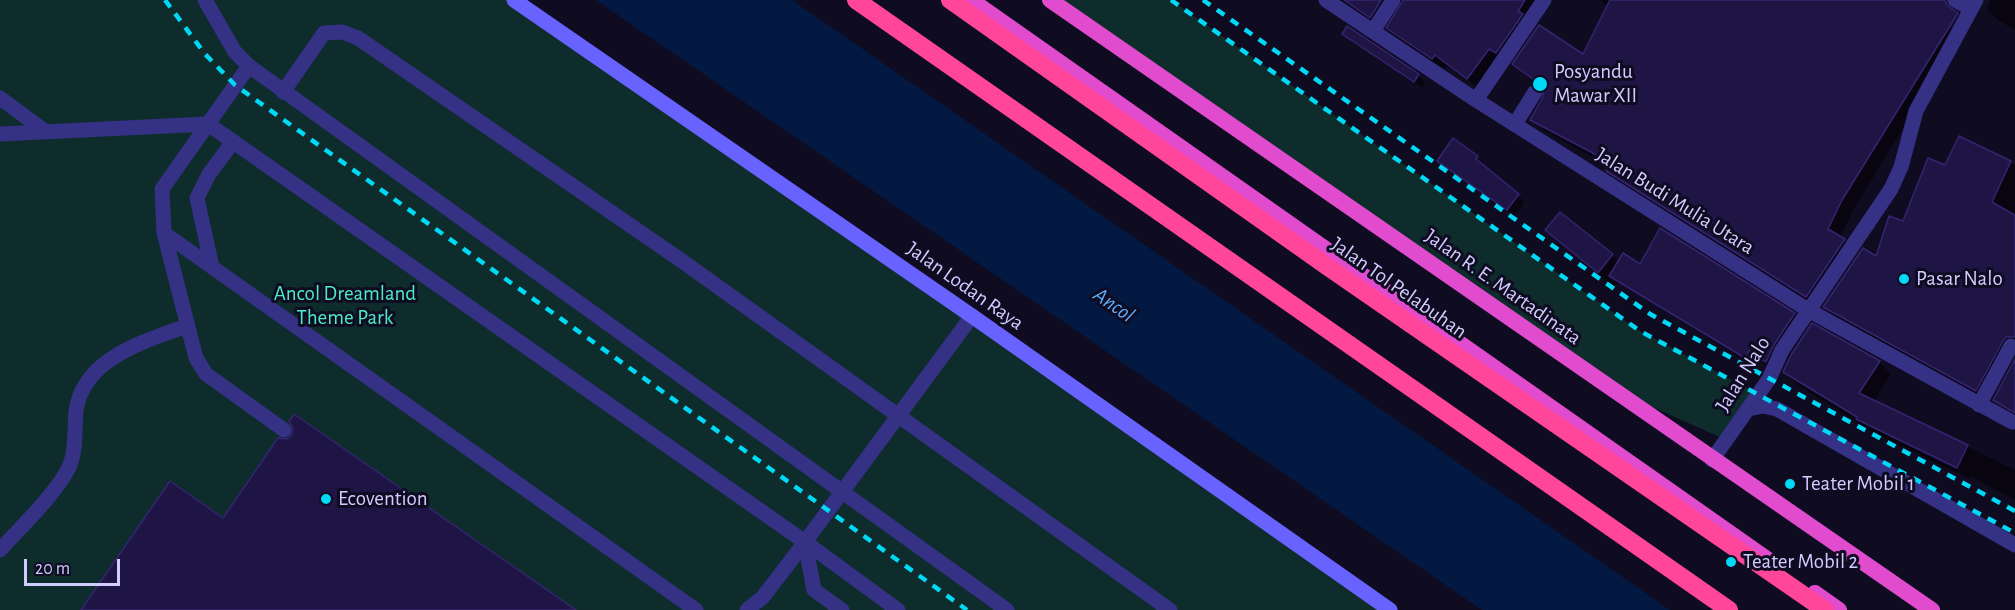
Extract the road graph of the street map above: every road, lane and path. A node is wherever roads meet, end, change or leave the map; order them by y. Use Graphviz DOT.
graph roads {
  1 [pos="205,0"];
  2 [pos="514,0"];
  3 [pos="856,0"];
  4 [pos="950,0"];
  5 [pos="971,0"];
  6 [pos="1050,0"];
  7 [pos="1326,0"];
  8 [pos="1393,0"];
  9 [pos="1544,0"];
  10 [pos="1955,0"];
  11 [pos="1973,4"];
  12 [pos="1372,31"];
  13 [pos="249,66"];
  14 [pos="283,92"];
  15 [pos="1535,92"];
  16 [pos="0,98"];
  17 [pos="1476,100"];
  18 [pos="207,124"];
  19 [pos="1515,124"];
  20 [pos="46,132"];
  21 [pos="0,134"];
  22 [pos="232,141"];
  23 [pos="164,233"];
  24 [pos="212,267"];
  25 [pos="1808,310"];
  26 [pos="972,316"];
  27 [pos="186,326"];
  28 [pos="2011,346"];
  29 [pos="1979,405"];
  30 [pos="1748,409"];
  31 [pos="899,414"];
  32 [pos="2012,422"];
  33 [pos="284,430"];
  34 [pos="1713,459"];
  35 [pos="841,494"];
  36 [pos="805,542"];
  37 [pos="2015,545"];
  38 [pos="0,550"];
  39 [pos="696,610"];
  40 [pos="747,610"];
  41 [pos="842,610"];
  42 [pos="898,610"];
  43 [pos="1007,610"];
  44 [pos="1170,610"];
  45 [pos="1390,610"];
  46 [pos="1729,610"];
  47 [pos="1825,610"];
  48 [pos="1839,610"];
  49 [pos="1932,610"];
  1 -- 13 [label="street"];
  2 -- 26 [label="main road, Jalan Lodan Raya"];
  3 -- 46 [label="highway"];
  4 -- 47 [label="highway, Jalan Tol Pelabuhan"];
  5 -- 48 [label="highway"];
  6 -- 34 [label="highway, Jalan R. E. Martadinata"];
  7 -- 12 [label="street, Jalan Budi Mulia Utara"];
  8 -- 12 [label="street"];
  9 -- 17 [label="street"];
  10 -- 11 [label="street"];
  11 -- 25 [label="street, Jalan Nalo"];
  12 -- 17 [label="street, Jalan Budi Mulia Utara"];
  13 -- 14 [label="street"];
  13 -- 18 [label="street"];
  14 -- 31 [label="street"];
  14 -- 35 [label="street"];
  15 -- 19 [label="street"];
  16 -- 20 [label="street"];
  17 -- 19 [label="street, Jalan Budi Mulia Utara"];
  18 -- 20 [label="street"];
  18 -- 22 [label="street"];
  18 -- 23 [label="street"];
  19 -- 25 [label="street, Jalan Budi Mulia Utara"];
  20 -- 21 [label="street"];
  22 -- 24 [label="street"];
  22 -- 36 [label="street"];
  23 -- 24 [label="street"];
  23 -- 27 [label="street"];
  24 -- 39 [label="street"];
  25 -- 29 [label="street, Jalan Budi Mulia Utara"];
  25 -- 30 [label="street, Jalan Nalo"];
  26 -- 31 [label="street"];
  26 -- 45 [label="main road, Jalan Lodan Raya"];
  27 -- 33 [label="street"];
  27 -- 38 [label="street"];
  28 -- 29 [label="street"];
  29 -- 32 [label="street, Jalan Budi Mulia Utara"];
  30 -- 34 [label="street, Jalan Nalo"];
  30 -- 37 [label="street"];
  31 -- 35 [label="street"];
  31 -- 44 [label="street"];
  34 -- 49 [label="highway, Jalan R. E. Martadinata"];
  35 -- 36 [label="street"];
  35 -- 43 [label="street"];
  36 -- 40 [label="street"];
  36 -- 41 [label="street"];
  36 -- 42 [label="street"];
}
